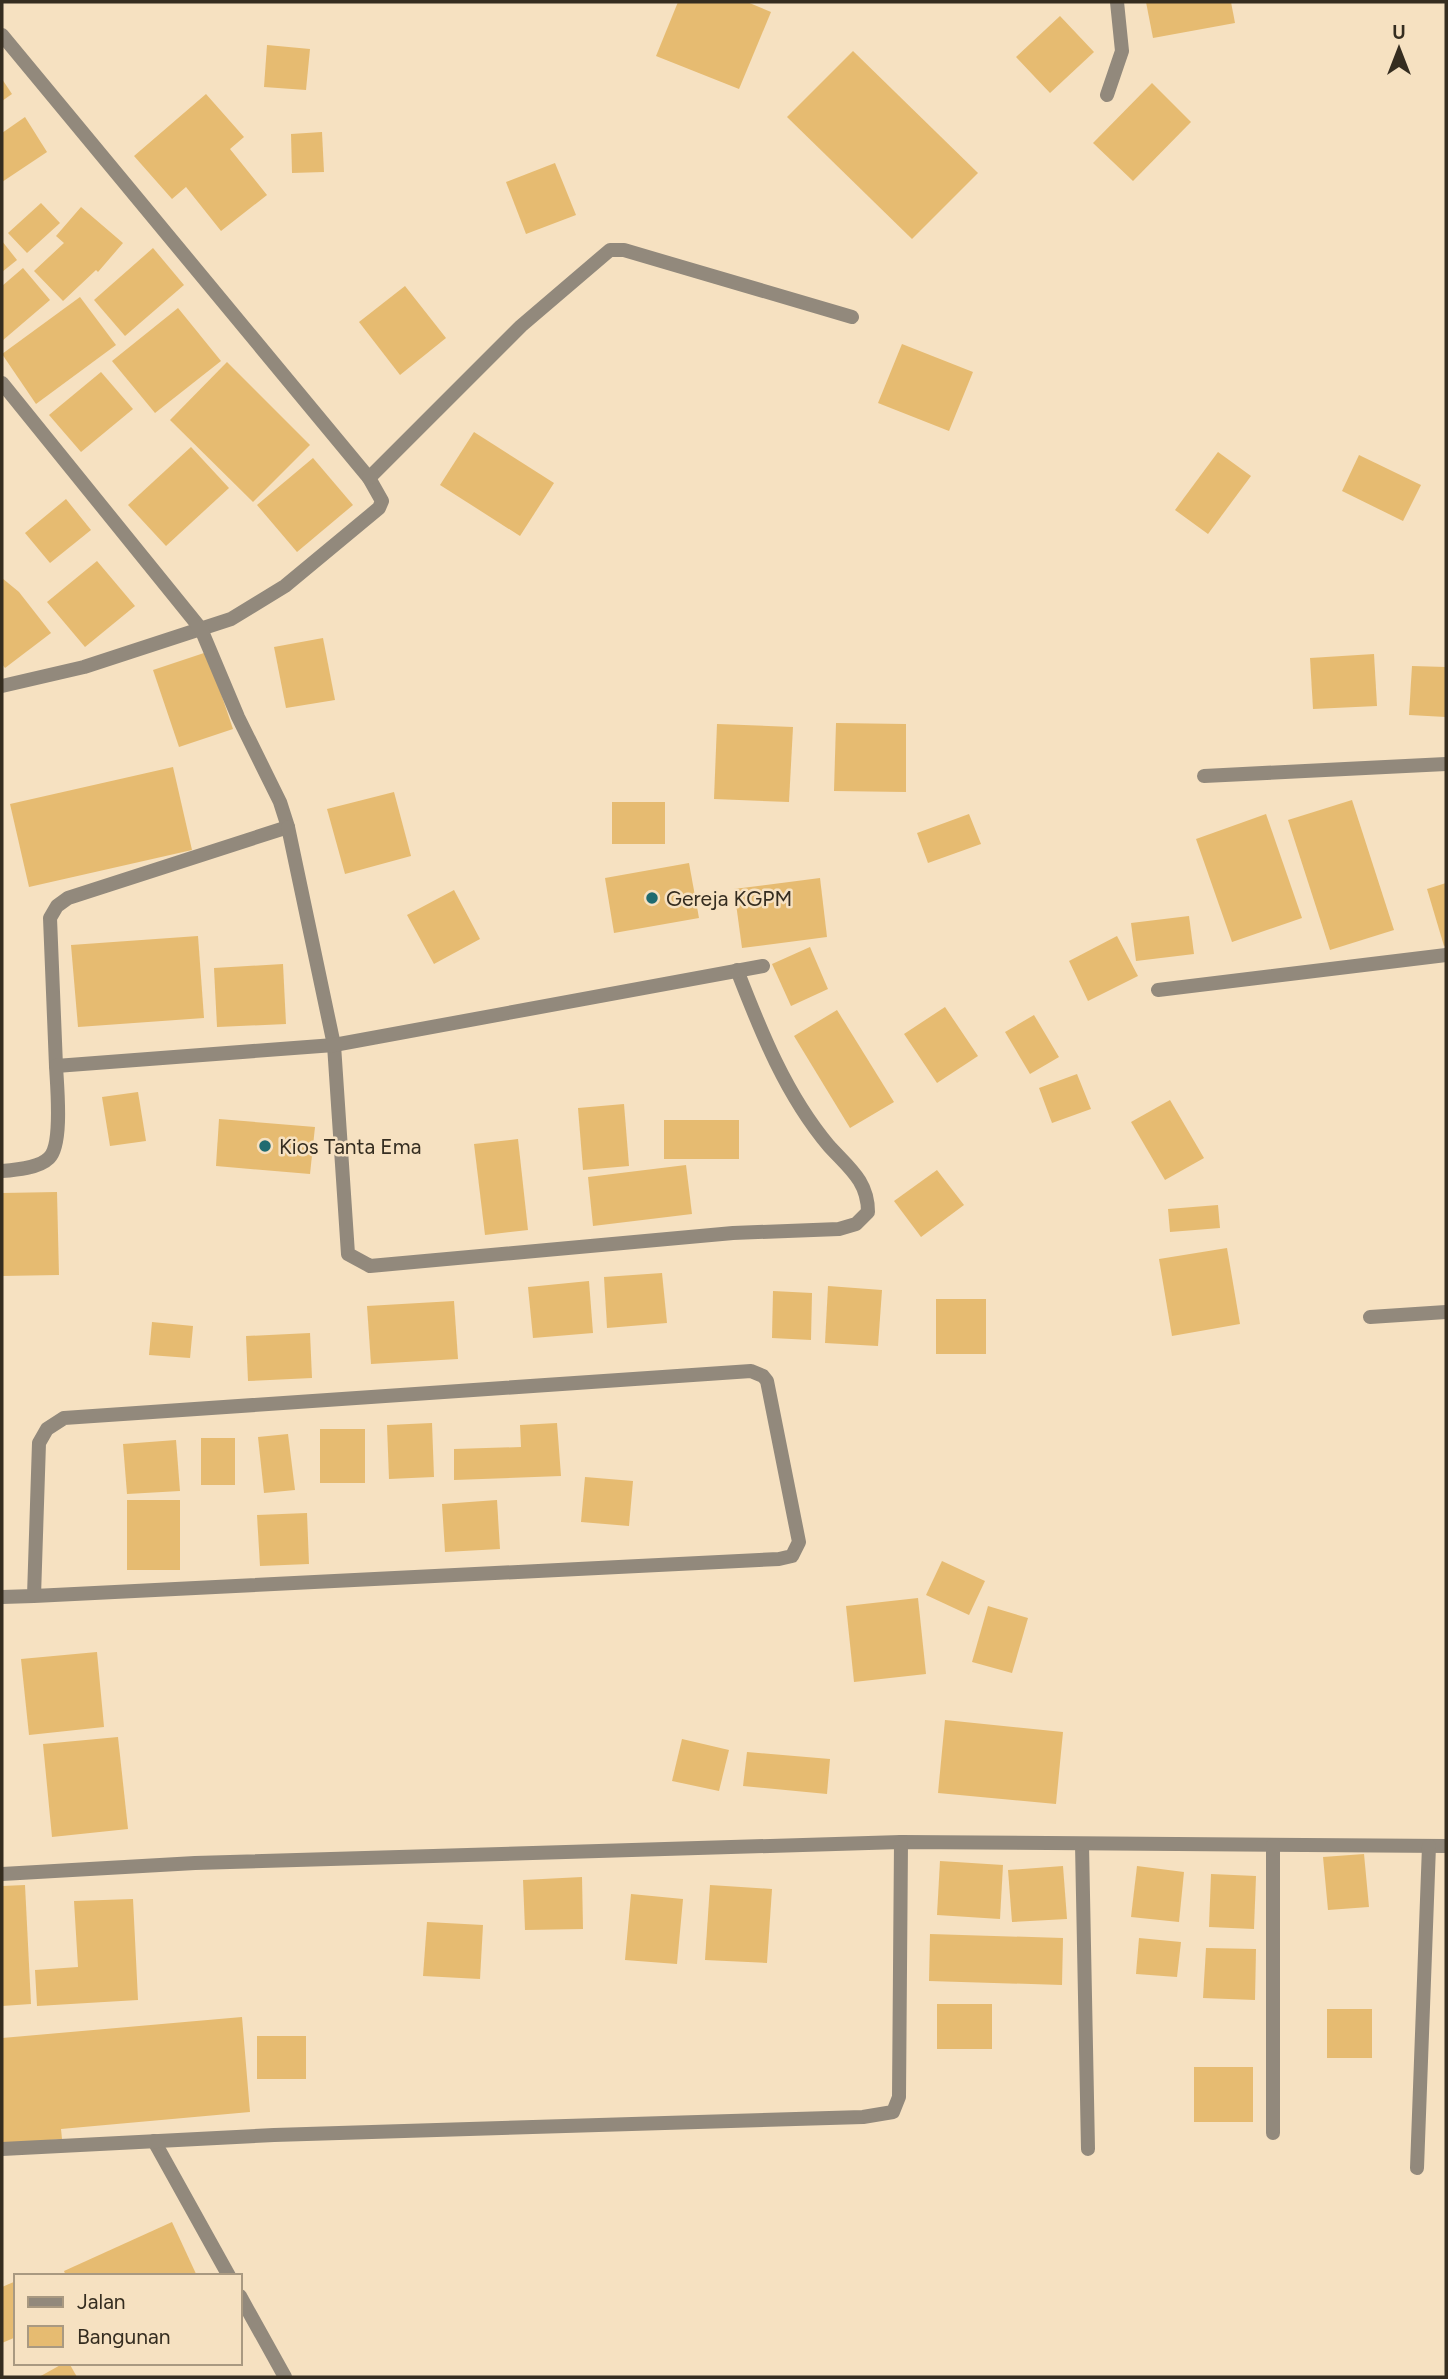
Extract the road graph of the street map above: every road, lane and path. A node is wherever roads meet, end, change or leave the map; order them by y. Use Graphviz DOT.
graph roads {
  1 [pos="1117,2"];
  2 [pos="2,35"];
  3 [pos="1107,95"];
  4 [pos="852,317"];
  5 [pos="2,383"];
  6 [pos="369,478"];
  7 [pos="201,629"];
  8 [pos="2,686"];
  9 [pos="1446,764"];
  10 [pos="1204,776"];
  11 [pos="288,827"];
  12 [pos="1446,955"];
  13 [pos="763,965"];
  14 [pos="737,971"];
  15 [pos="1158,990"];
  16 [pos="334,1045"];
  17 [pos="56,1066"];
  18 [pos="2,1171"];
  19 [pos="1446,1312"];
  20 [pos="1370,1317"];
  21 [pos="34,1596"];
  22 [pos="2,1597"];
  23 [pos="901,1842"];
  24 [pos="1082,1844"];
  25 [pos="1273,1845"];
  26 [pos="1429,1846"];
  27 [pos="1446,1846"];
  28 [pos="2,1874"];
  29 [pos="1273,2133"];
  30 [pos="155,2141"];
  31 [pos="2,2149"];
  32 [pos="1088,2150"];
  33 [pos="1417,2168"];
  34 [pos="228,2274"];
  35 [pos="242,2300"];
  36 [pos="285,2377"];
  1 -- 3 [label="street"];
  2 -- 6 [label="street"];
  4 -- 6 [label="street"];
  5 -- 7 [label="street"];
  6 -- 7 [label="street"];
  7 -- 8 [label="street"];
  7 -- 11 [label="street"];
  9 -- 10 [label="street"];
  11 -- 16 [label="street"];
  11 -- 17 [label="street"];
  12 -- 15 [label="street"];
  13 -- 14 [label="street"];
  14 -- 16 [label="street"];
  14 -- 16 [label="street"];
  16 -- 17 [label="street"];
  17 -- 18 [label="street"];
  19 -- 20 [label="street"];
  21 -- 21 [label="street"];
  21 -- 22 [label="street"];
  23 -- 24 [label="street"];
  23 -- 28 [label="street"];
  23 -- 30 [label="street"];
  24 -- 25 [label="street"];
  24 -- 32 [label="street"];
  25 -- 26 [label="street"];
  25 -- 29 [label="street"];
  26 -- 27 [label="street"];
  26 -- 33 [label="street"];
  30 -- 31 [label="street"];
  30 -- 34 [label="street"];
  35 -- 36 [label="street"];
}
